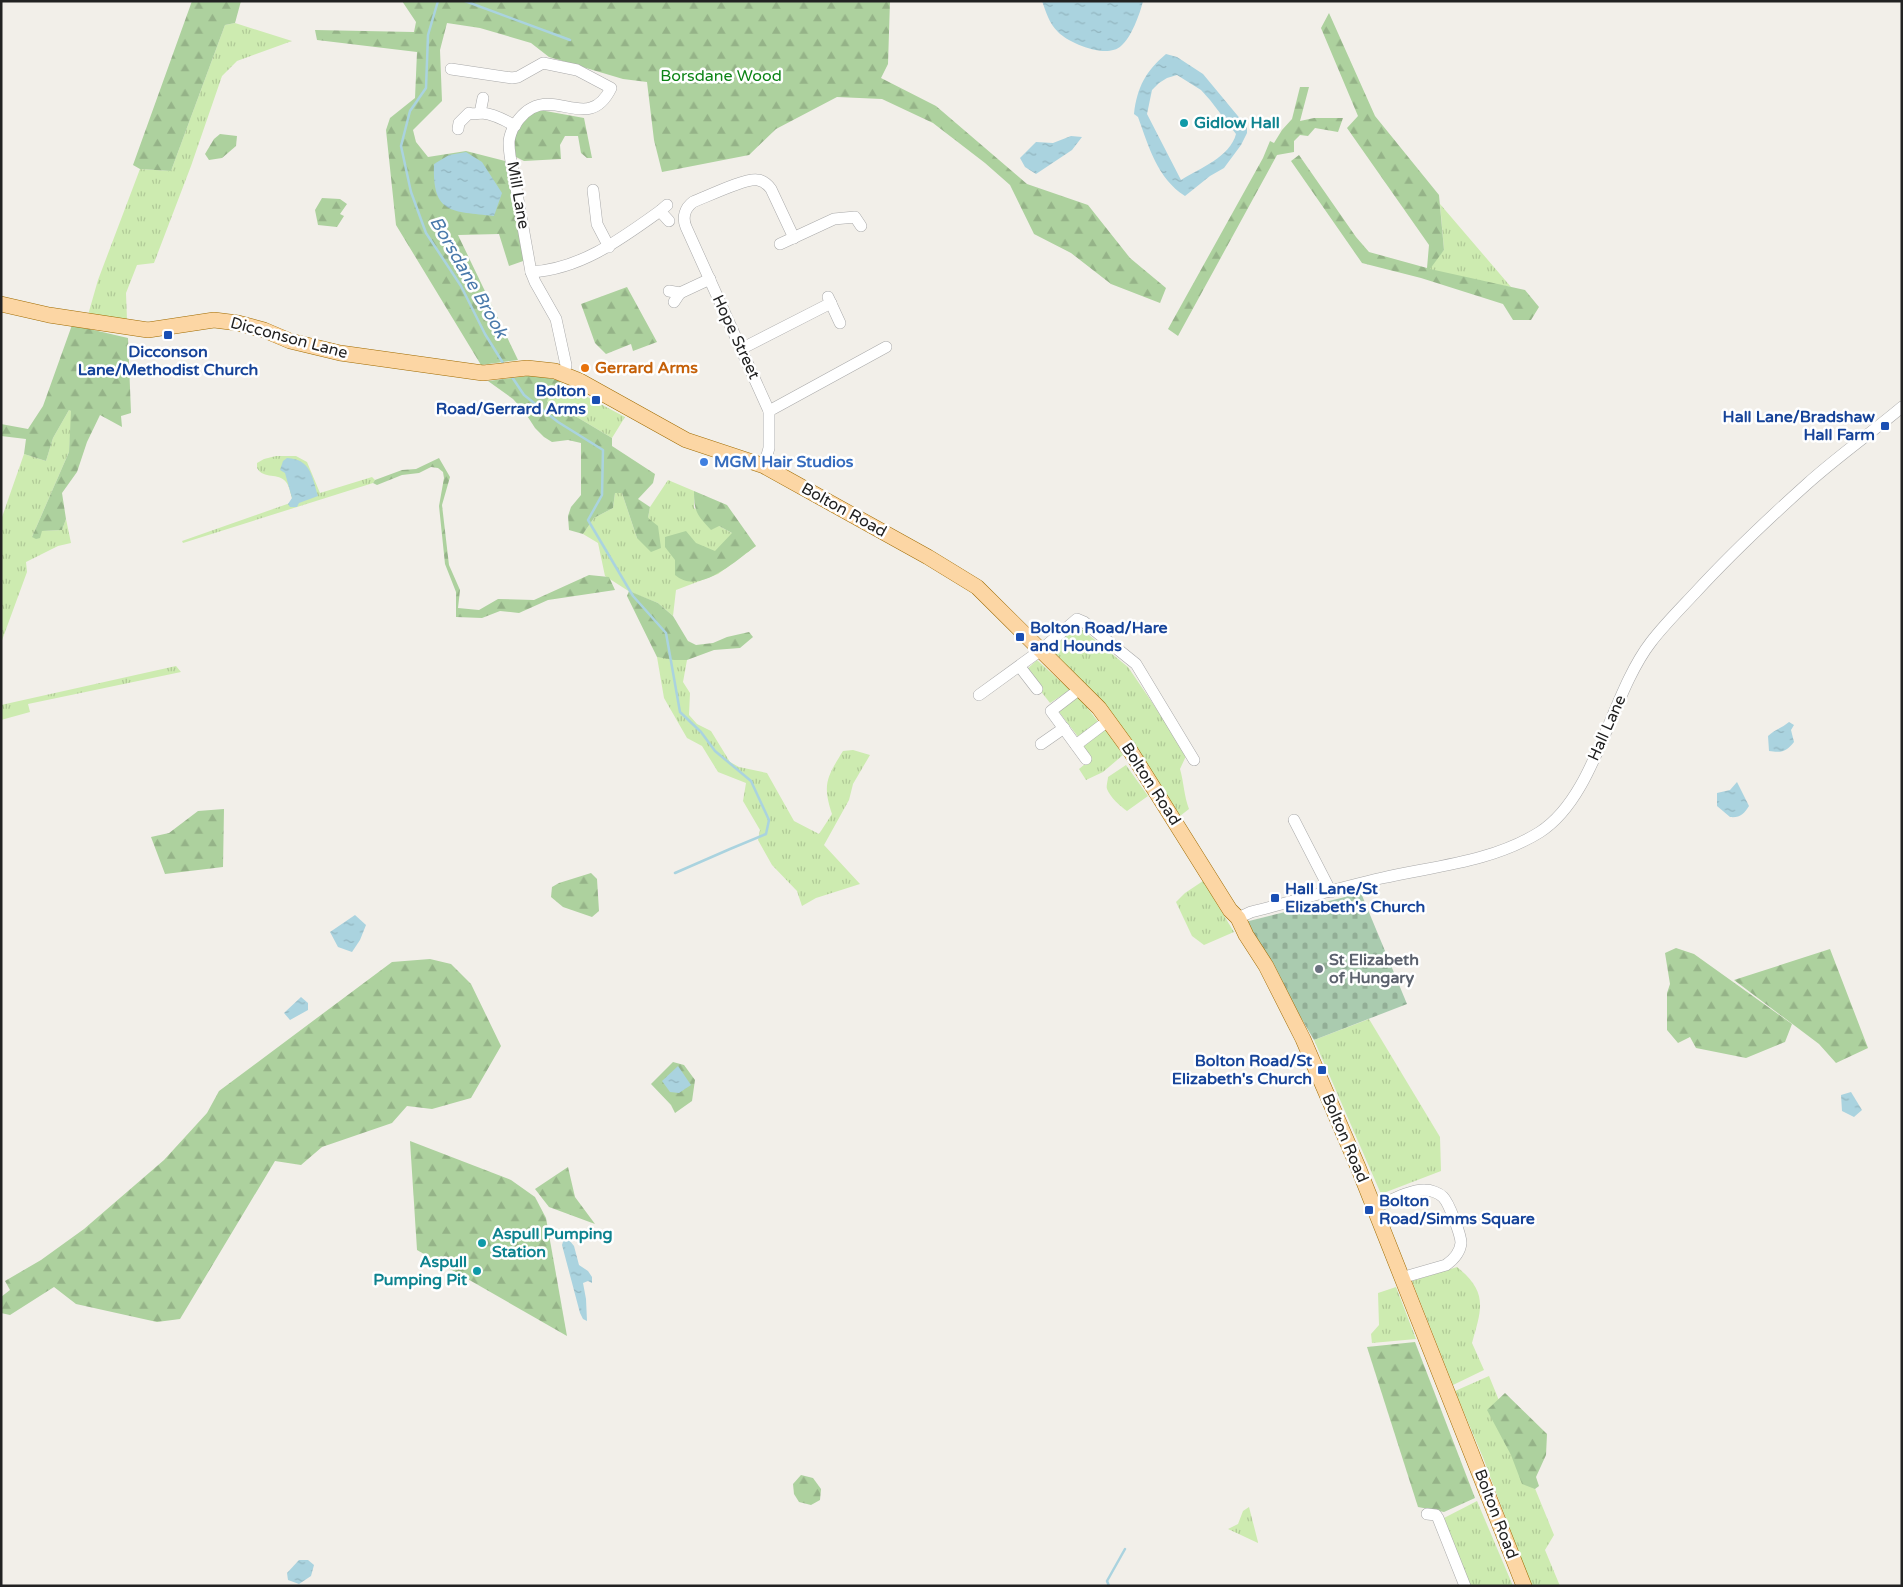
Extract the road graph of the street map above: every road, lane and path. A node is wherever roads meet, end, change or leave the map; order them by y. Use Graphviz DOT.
graph roads {
  1 [pos="451,69"];
  2 [pos="483,98"];
  3 [pos="480,113"];
  4 [pos="515,126"];
  5 [pos="458,130"];
  6 [pos="592,189"];
  7 [pos="860,218"];
  8 [pos="669,221"];
  9 [pos="794,238"];
  10 [pos="780,244"];
  11 [pos="609,247"];
  12 [pos="531,272"];
  13 [pos="710,279"];
  14 [pos="674,295"];
  15 [pos="1,304"];
  16 [pos="840,322"];
  17 [pos="886,347"];
  18 [pos="741,348"];
  19 [pos="489,373"];
  20 [pos="564,374"];
  21 [pos="1902,407"];
  22 [pos="769,412"];
  23 [pos="764,466"];
  24 [pos="1041,650"];
  25 [pos="1020,666"];
  26 [pos="1081,688"];
  27 [pos="1036,689"];
  28 [pos="979,694"];
  29 [pos="1109,720"];
  30 [pos="1064,728"];
  31 [pos="1042,744"];
  32 [pos="1076,745"];
  33 [pos="1086,759"];
  34 [pos="1194,760"];
  35 [pos="1294,820"];
  36 [pos="1331,892"];
  37 [pos="1238,918"];
  38 [pos="1374,1208"];
  39 [pos="1401,1278"];
  40 [pos="1427,1514"];
  41 [pos="1465,1586"];
  42 [pos="1524,1586"];
  1 -- 4 [label="street"];
  2 -- 3 [label="street"];
  3 -- 4 [label="street"];
  3 -- 5 [label="street"];
  4 -- 12 [label="street, Mill Lane"];
  6 -- 11 [label="street"];
  7 -- 9 [label="street"];
  8 -- 11 [label="street"];
  9 -- 10 [label="street"];
  9 -- 13 [label="street, Hope Street"];
  11 -- 12 [label="street"];
  12 -- 20 [label="street, Mill Lane"];
  13 -- 14 [label="street"];
  13 -- 18 [label="street, Hope Street"];
  15 -- 19 [label="main road, Dicconson Lane"];
  16 -- 18 [label="street"];
  17 -- 22 [label="street"];
  18 -- 22 [label="street, Hope Street"];
  19 -- 20 [label="main road, Bolton Road"];
  20 -- 23 [label="main road, Bolton Road"];
  21 -- 36 [label="street, Hall Lane"];
  22 -- 23 [label="street, Hope Street"];
  23 -- 24 [label="main road, Bolton Road"];
  24 -- 25 [label="street"];
  24 -- 26 [label="main road, Bolton Road"];
  24 -- 34 [label="street"];
  25 -- 27 [label="street"];
  25 -- 28 [label="street"];
  26 -- 29 [label="main road, Bolton Road"];
  26 -- 30 [label="street"];
  29 -- 32 [label="street"];
  29 -- 37 [label="main road, Bolton Road"];
  30 -- 31 [label="street"];
  30 -- 32 [label="street"];
  32 -- 33 [label="street"];
  35 -- 36 [label="street"];
  36 -- 37 [label="street, Hall Lane"];
  37 -- 38 [label="main road, Bolton Road"];
  38 -- 39 [label="main road, Bolton Road"];
  38 -- 39 [label="street"];
  39 -- 42 [label="main road, Bolton Road"];
  40 -- 41 [label="street"];
}
